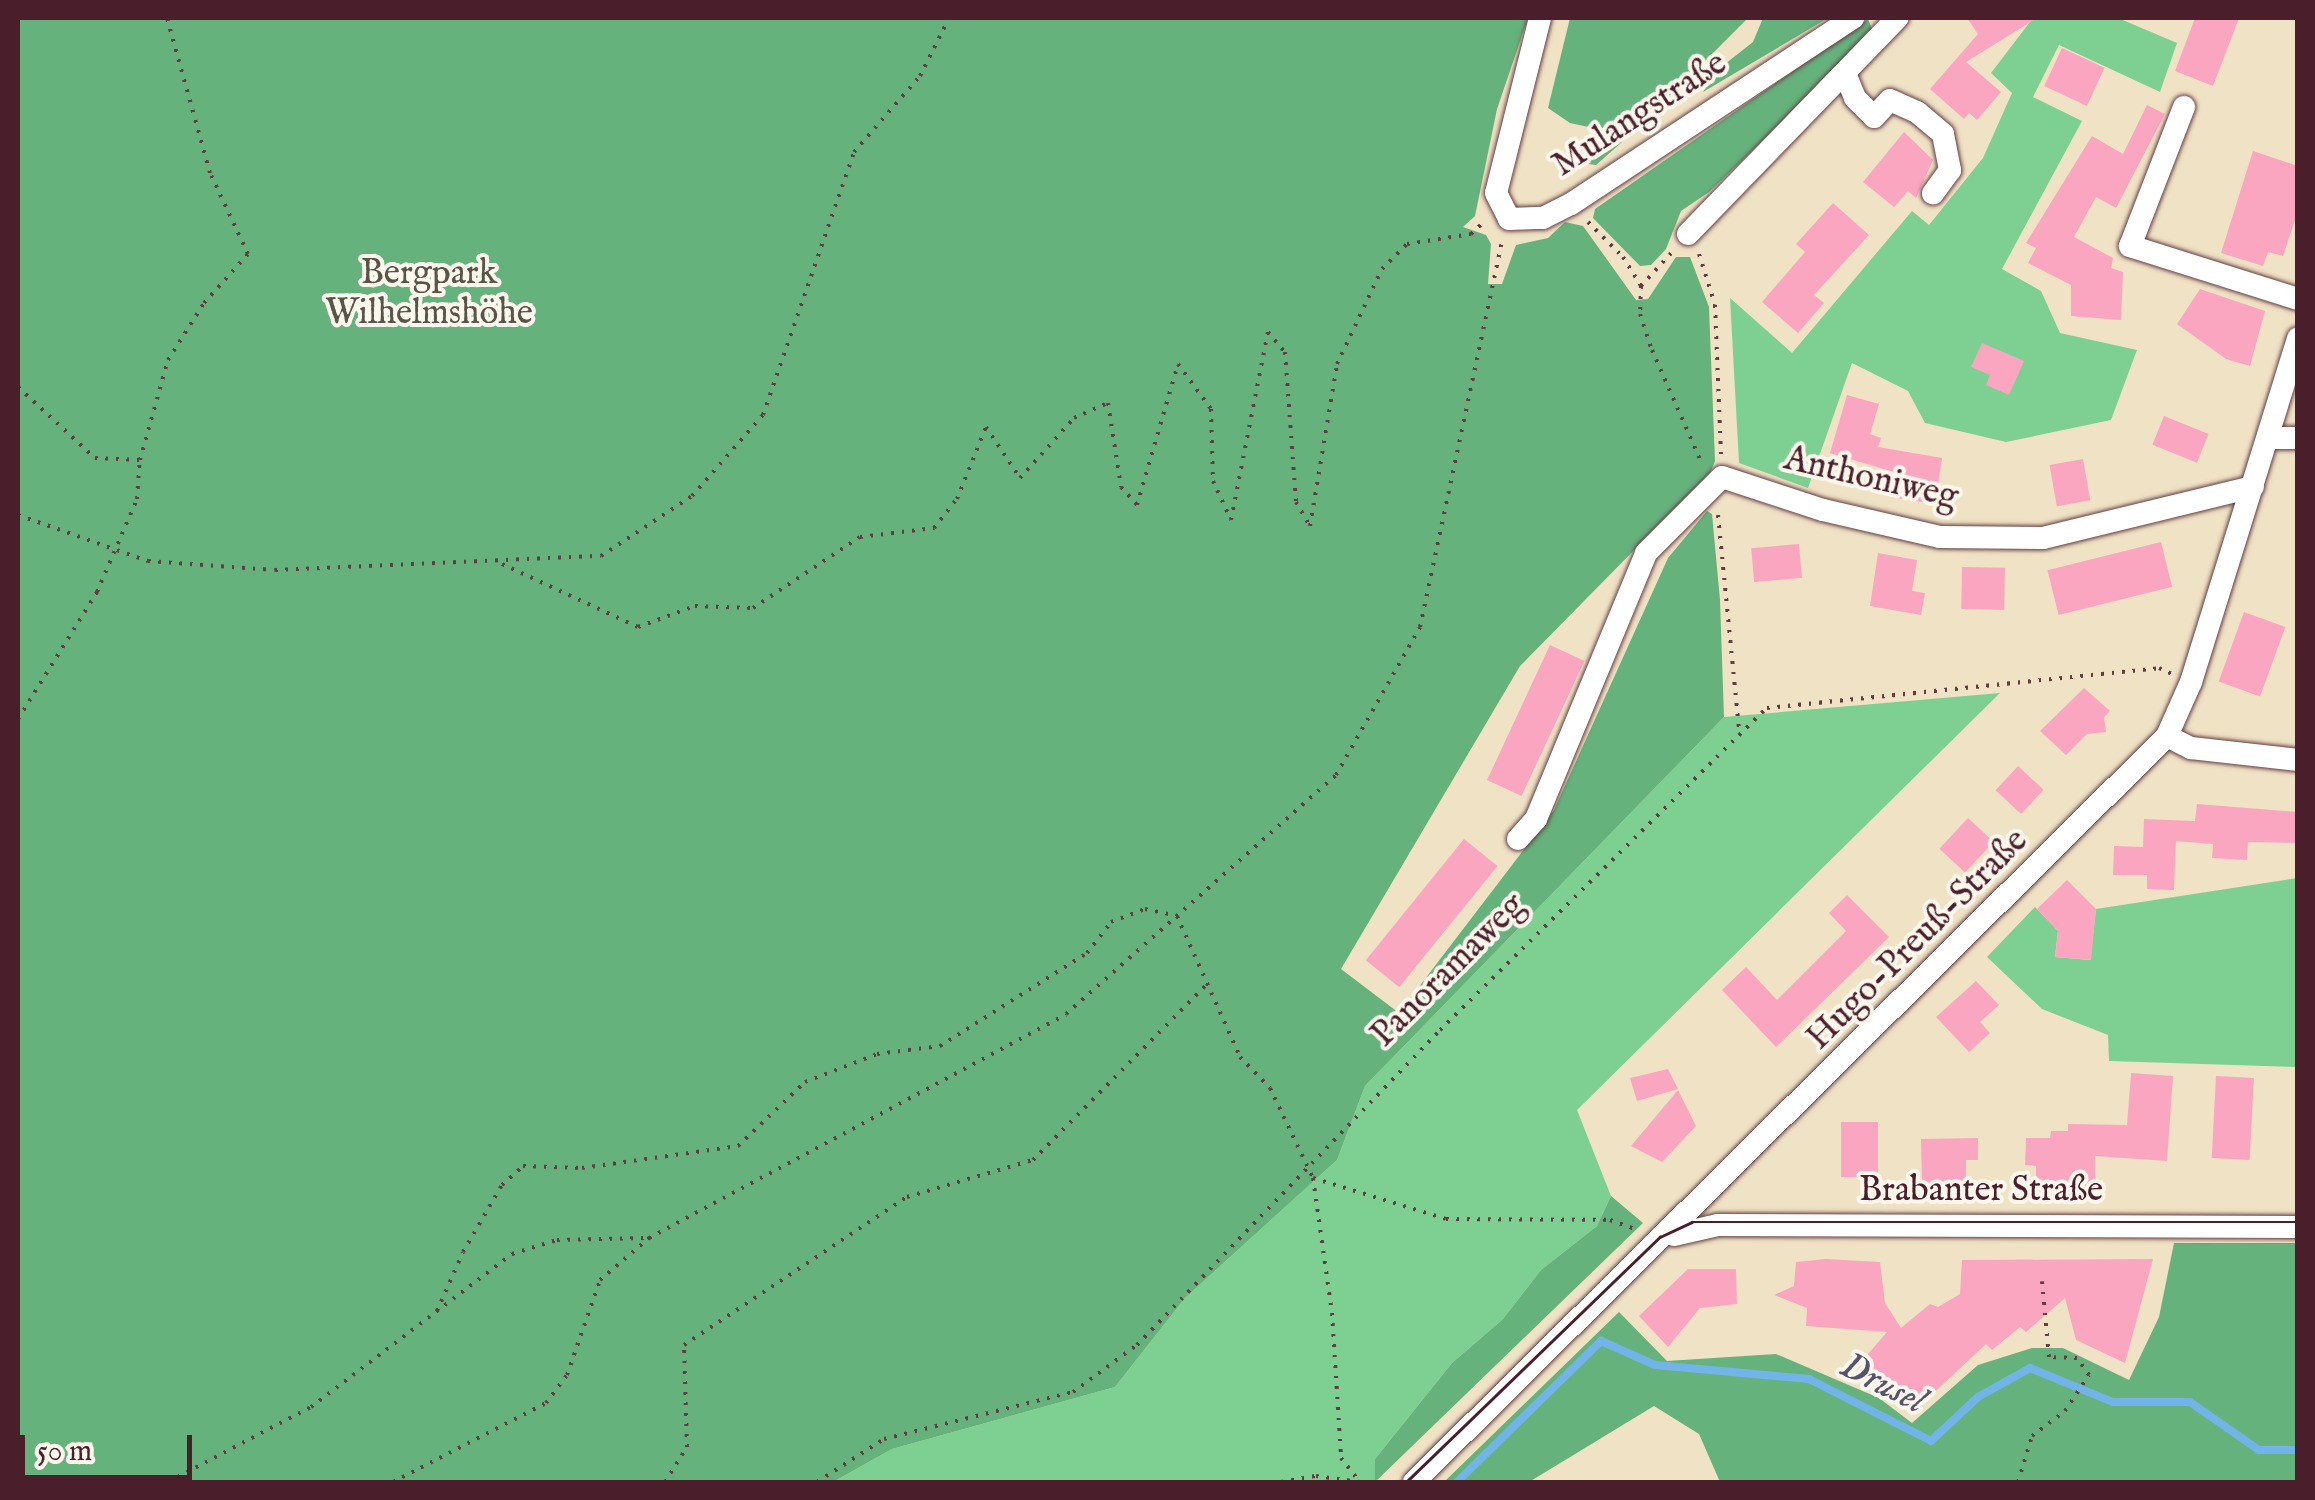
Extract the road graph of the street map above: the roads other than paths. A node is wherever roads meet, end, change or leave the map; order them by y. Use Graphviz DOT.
graph roads {
  1 [pos="1540,18"];
  2 [pos="1853,18"];
  3 [pos="1898,18"];
  4 [pos="1846,73"];
  5 [pos="2184,107"];
  6 [pos="1933,194"];
  7 [pos="1688,234"];
  8 [pos="2298,299"];
  9 [pos="2298,338"];
  10 [pos="2269,438"];
  11 [pos="2298,438"];
  12 [pos="1718,472"];
  13 [pos="2253,487"];
  14 [pos="2167,736"];
  15 [pos="2298,760"];
  16 [pos="1518,839"];
  17 [pos="2298,1227"];
  18 [pos="1666,1238"];
  19 [pos="1414,1482"];
  1 -- 2 [label="street, Mulangstraße"];
  3 -- 4 [label="street"];
  4 -- 6 [label="street"];
  4 -- 7 [label="street"];
  5 -- 8 [label="street"];
  9 -- 10 [label="street, Hugo-Preuß-Straße"];
  10 -- 11 [label="street"];
  10 -- 13 [label="street, Hugo-Preuß-Straße"];
  12 -- 13 [label="street, Anthoniweg"];
  12 -- 16 [label="street, Panoramaweg"];
  13 -- 14 [label="street, Hugo-Preuß-Straße"];
  14 -- 15 [label="street"];
  14 -- 18 [label="street, Hugo-Preuß-Straße"];
  17 -- 18 [label="street, Brabanter Straße"];
  18 -- 19 [label="street, Hugo-Preuß-Straße"];
}
